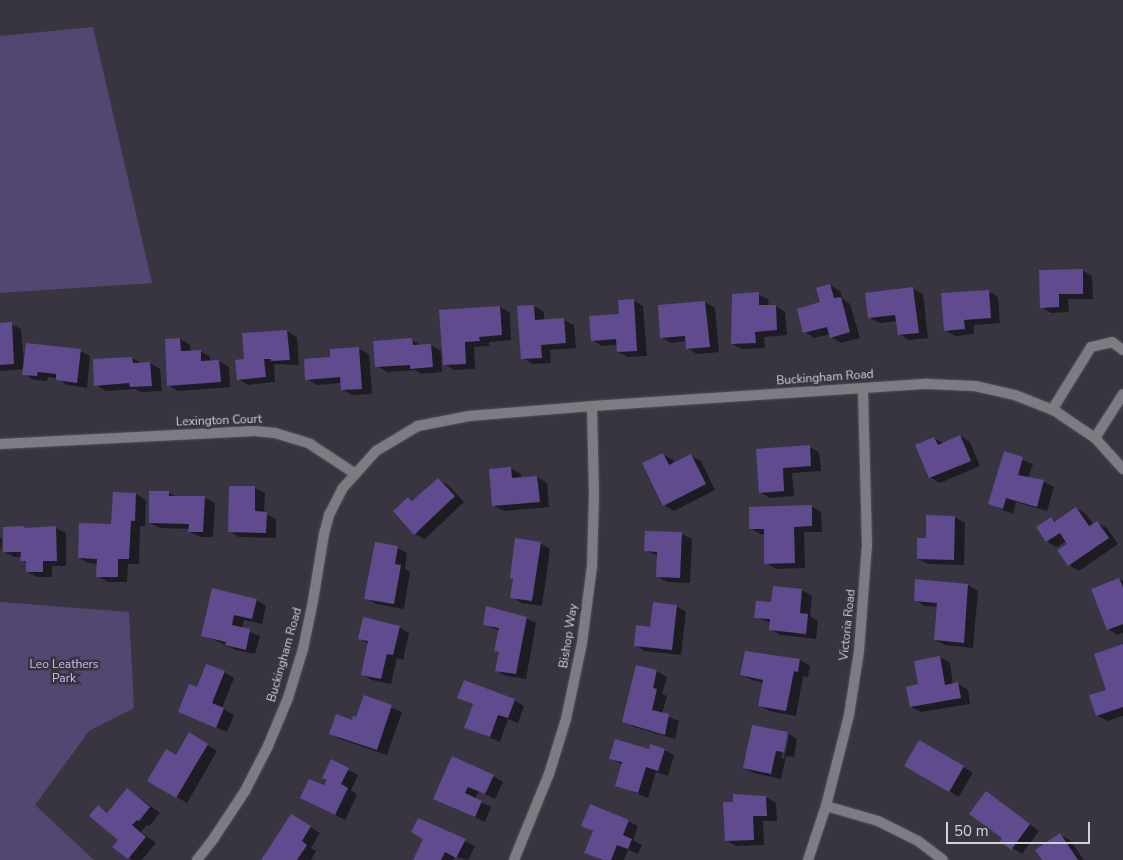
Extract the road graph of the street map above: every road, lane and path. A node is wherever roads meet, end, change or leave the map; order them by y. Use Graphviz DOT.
graph roads {
  1 [pos="1123,350"];
  2 [pos="863,388"];
  3 [pos="1123,394"];
  4 [pos="592,406"];
  5 [pos="1052,410"];
  6 [pos="1095,438"];
  7 [pos="0,444"];
  8 [pos="1123,469"];
  9 [pos="354,473"];
  10 [pos="826,806"];
  11 [pos="197,860"];
  12 [pos="514,860"];
  13 [pos="808,860"];
  14 [pos="943,860"];
  1 -- 5 [label="street"];
  2 -- 4 [label="street, Buckingham Road"];
  2 -- 5 [label="street, Buckingham Road"];
  2 -- 10 [label="street, Victoria Road"];
  3 -- 6 [label="street"];
  4 -- 9 [label="street, Buckingham Road"];
  4 -- 12 [label="street, Bishop Way"];
  5 -- 6 [label="street, Buckingham Road"];
  6 -- 8 [label="street, Buckingham Road"];
  7 -- 9 [label="street, Lexington Court"];
  9 -- 11 [label="street, Buckingham Road"];
  10 -- 13 [label="street, Victoria Road"];
  10 -- 14 [label="street"];
}
